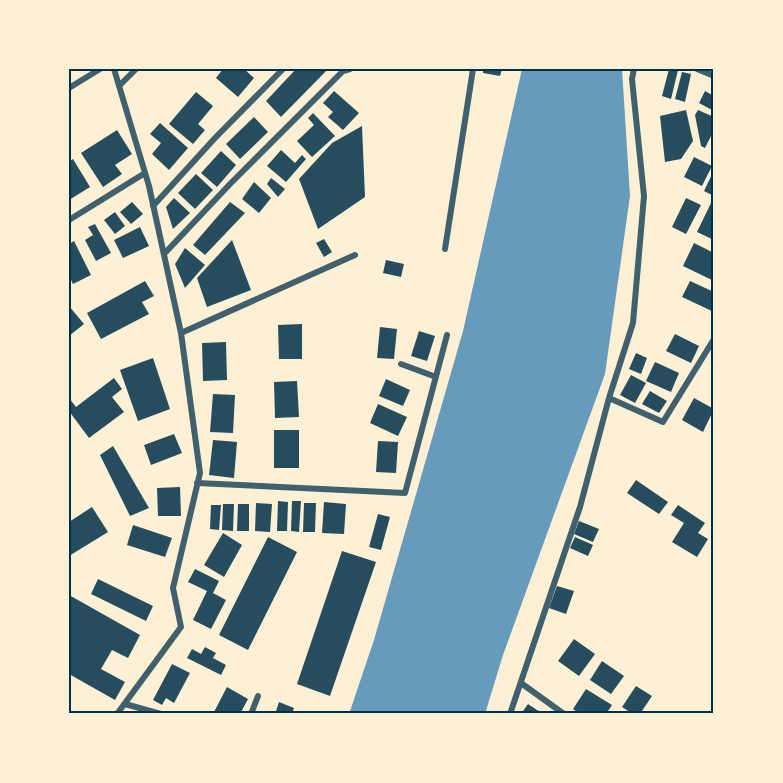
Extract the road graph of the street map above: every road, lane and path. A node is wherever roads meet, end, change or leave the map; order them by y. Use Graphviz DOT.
graph roads {
  1 [pos="100,69"];
  2 [pos="114,69"];
  3 [pos="136,69"];
  4 [pos="283,69"];
  5 [pos="350,69"];
  6 [pos="473,69"];
  7 [pos="634,69"];
  8 [pos="697,69"];
  9 [pos="714,76"];
  10 [pos="119,86"];
  11 [pos="69,88"];
  12 [pos="145,173"];
  13 [pos="153,206"];
  14 [pos="69,220"];
  15 [pos="445,249"];
  16 [pos="164,254"];
  17 [pos="355,255"];
  18 [pos="181,333"];
  19 [pos="447,335"];
  20 [pos="714,339"];
  21 [pos="401,364"];
  22 [pos="436,377"];
  23 [pos="609,399"];
  24 [pos="197,483"];
  25 [pos="521,683"];
  26 [pos="258,696"];
  27 [pos="125,704"];
  28 [pos="117,714"];
  29 [pos="161,714"];
  30 [pos="251,714"];
  31 [pos="510,714"];
  32 [pos="564,714"];
  1 -- 11 [label="street"];
  2 -- 10 [label="street"];
  3 -- 10 [label="street"];
  4 -- 13 [label="street"];
  5 -- 16 [label="street"];
  6 -- 15 [label="street"];
  7 -- 23 [label="street"];
  8 -- 9 [label="street"];
  10 -- 12 [label="street"];
  12 -- 13 [label="street"];
  12 -- 14 [label="street"];
  13 -- 16 [label="street"];
  16 -- 18 [label="street"];
  17 -- 18 [label="street"];
  18 -- 24 [label="street"];
  19 -- 22 [label="street"];
  20 -- 23 [label="street"];
  21 -- 22 [label="street"];
  22 -- 24 [label="street"];
  23 -- 25 [label="street"];
  24 -- 27 [label="street"];
  25 -- 31 [label="street"];
  25 -- 32 [label="street"];
  26 -- 30 [label="street"];
  27 -- 28 [label="street"];
  27 -- 29 [label="street"];
}
